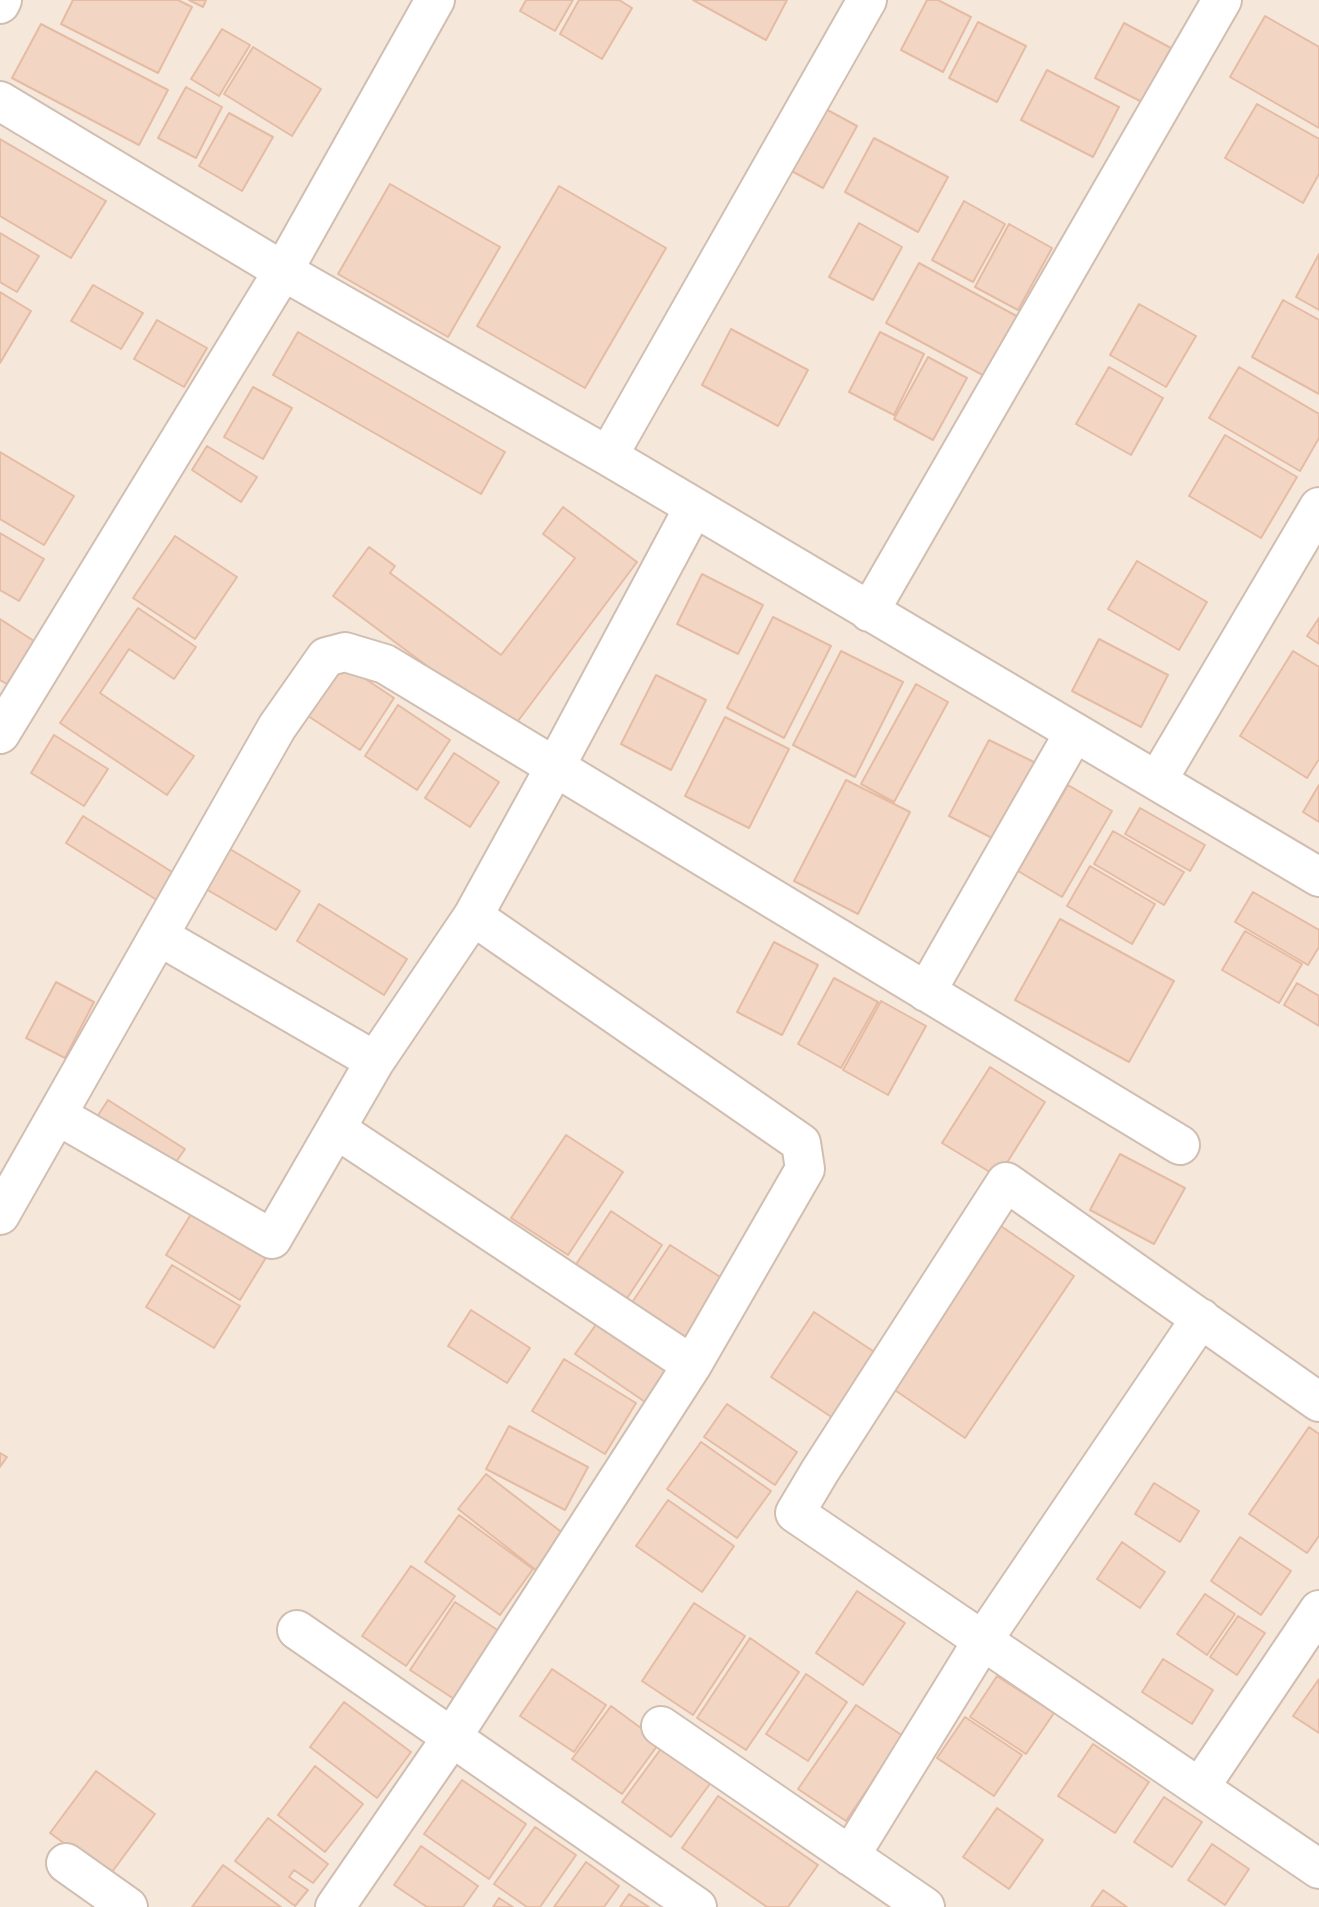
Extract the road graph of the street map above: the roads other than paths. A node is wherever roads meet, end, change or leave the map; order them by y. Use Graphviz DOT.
graph roads {
  1 [pos="435,0"];
  2 [pos="867,0"];
  3 [pos="1222,0"];
  4 [pos="0,101"];
  5 [pos="283,271"];
  6 [pos="608,456"];
  7 [pos="1319,507"];
  8 [pos="694,508"];
  9 [pos="869,612"];
  10 [pos="1074,733"];
  11 [pos="0,734"];
  12 [pos="555,768"];
  13 [pos="1157,781"];
  14 [pos="1319,877"];
  15 [pos="473,916"];
  16 [pos="159,936"];
  17 [pos="926,992"];
  18 [pos="375,1061"];
  19 [pos="57,1115"];
  20 [pos="336,1129"];
  21 [pos="1180,1146"];
  22 [pos="0,1215"];
  23 [pos="1201,1318"];
  24 [pos="692,1365"];
  25 [pos="1319,1402"];
  26 [pos="1319,1610"];
  27 [pos="297,1630"];
  28 [pos="984,1640"];
  29 [pos="662,1726"];
  30 [pos="452,1737"];
  31 [pos="1200,1787"];
  32 [pos="850,1856"];
  33 [pos="66,1863"];
  34 [pos="1319,1869"];
  35 [pos="128,1907"];
  36 [pos="335,1907"];
  37 [pos="697,1907"];
  38 [pos="925,1907"];
  1 -- 5 [label="street"];
  2 -- 6 [label="street"];
  3 -- 9 [label="street"];
  4 -- 5 [label="street"];
  5 -- 6 [label="street"];
  5 -- 11 [label="street"];
  6 -- 8 [label="street"];
  7 -- 13 [label="street"];
  8 -- 9 [label="street"];
  8 -- 12 [label="street"];
  9 -- 10 [label="street"];
  10 -- 13 [label="street"];
  10 -- 17 [label="street"];
  12 -- 15 [label="street"];
  12 -- 16 [label="street"];
  12 -- 17 [label="street"];
  13 -- 14 [label="street"];
  15 -- 18 [label="street"];
  15 -- 24 [label="street"];
  16 -- 18 [label="street"];
  16 -- 19 [label="street"];
  17 -- 21 [label="street"];
  18 -- 20 [label="street"];
  19 -- 20 [label="street"];
  19 -- 22 [label="street"];
  20 -- 24 [label="street"];
  23 -- 25 [label="street"];
  23 -- 28 [label="street"];
  23 -- 28 [label="street"];
  24 -- 30 [label="street"];
  26 -- 31 [label="street"];
  27 -- 30 [label="street"];
  28 -- 31 [label="street"];
  28 -- 32 [label="street"];
  29 -- 32 [label="street"];
  30 -- 36 [label="street"];
  30 -- 37 [label="street"];
  31 -- 34 [label="street"];
  32 -- 38 [label="street"];
  33 -- 35 [label="street"];
}
